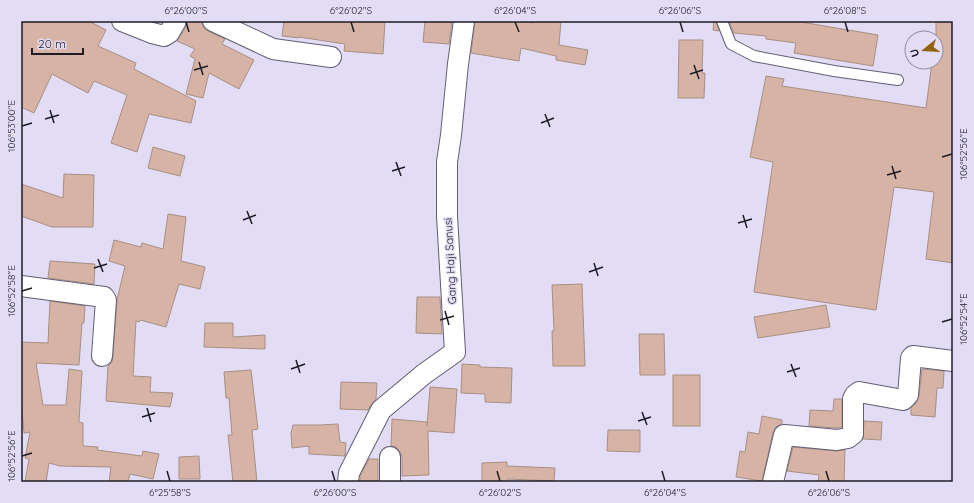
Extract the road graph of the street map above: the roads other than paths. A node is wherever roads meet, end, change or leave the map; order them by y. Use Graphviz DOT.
graph roads {
  1 [pos="122,21"];
  2 [pos="176,21"];
  3 [pos="213,21"];
  4 [pos="464,21"];
  5 [pos="722,21"];
  6 [pos="331,57"];
  7 [pos="898,80"];
  8 [pos="21,286"];
  9 [pos="102,356"];
  10 [pos="953,361"];
  11 [pos="390,457"];
  12 [pos="348,482"];
  13 [pos="390,482"];
  14 [pos="773,482"];
  1 -- 2 [label="street"];
  3 -- 6 [label="street"];
  4 -- 12 [label="street, Gang Haji Sanusi"];
  5 -- 7 [label="lane"];
  8 -- 9 [label="street"];
  10 -- 14 [label="street"];
  11 -- 13 [label="street"];
}
